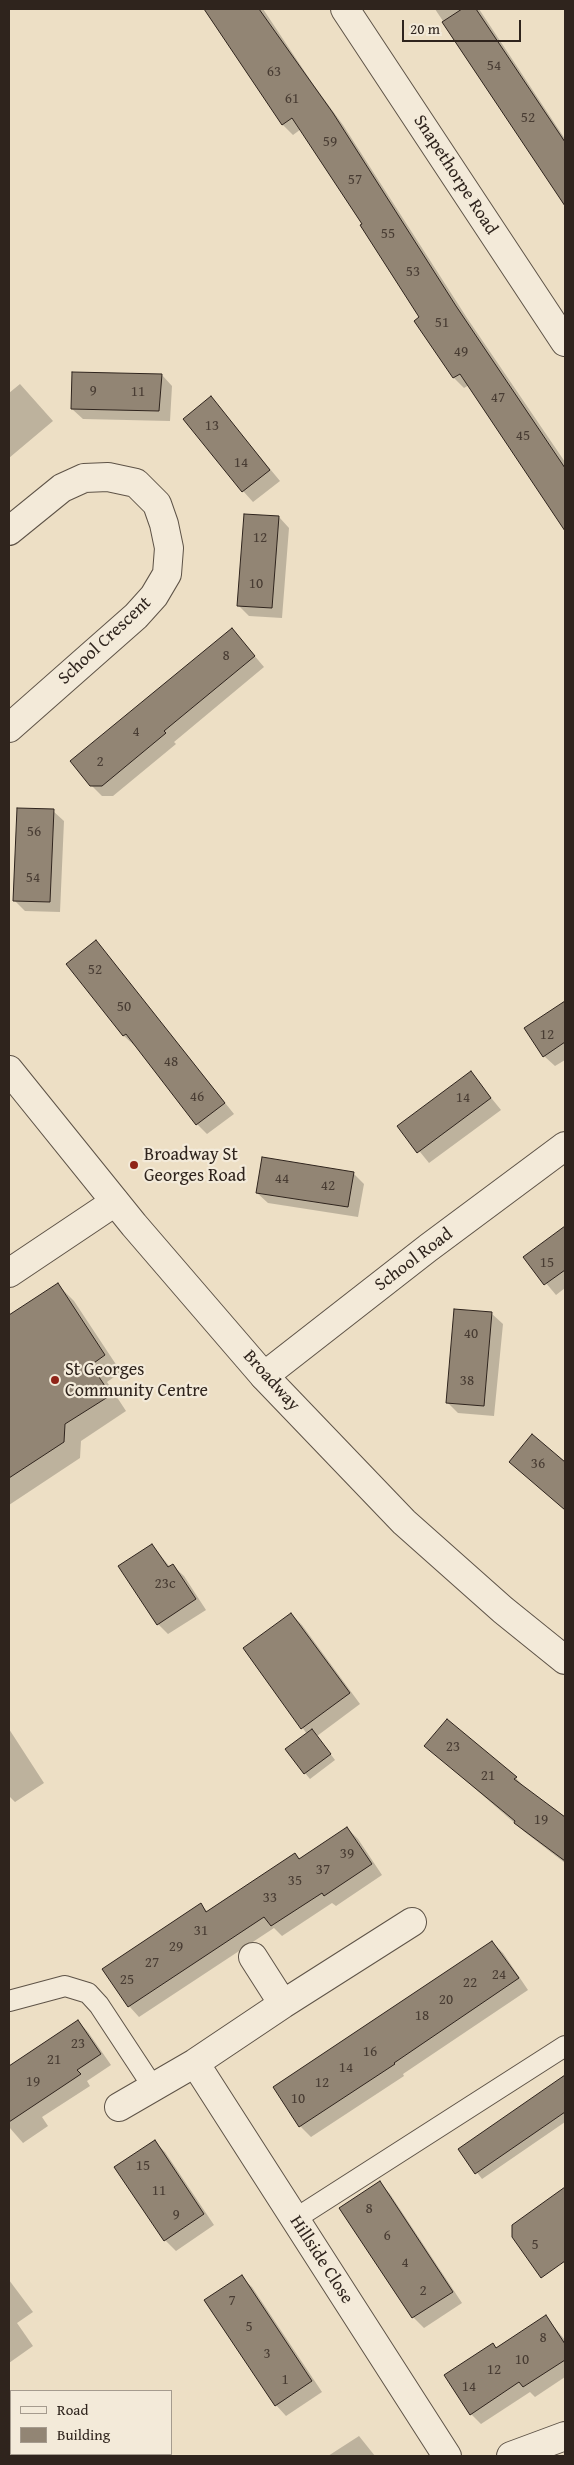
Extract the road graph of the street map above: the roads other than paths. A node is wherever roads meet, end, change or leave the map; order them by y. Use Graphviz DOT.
graph roads {
  1 [pos="345,9"];
  2 [pos="565,342"];
  3 [pos="9,531"];
  4 [pos="9,728"];
  5 [pos="9,1070"];
  6 [pos="565,1146"];
  7 [pos="115,1202"];
  8 [pos="9,1273"];
  9 [pos="264,1376"];
  10 [pos="565,1660"];
  11 [pos="412,1922"];
  12 [pos="254,1957"];
  13 [pos="9,2000"];
  14 [pos="283,2004"];
  15 [pos="565,2046"];
  16 [pos="195,2063"];
  17 [pos="153,2087"];
  18 [pos="119,2107"];
  19 [pos="295,2219"];
  20 [pos="565,2436"];
  21 [pos="447,2456"];
  22 [pos="511,2456"];
  1 -- 2 [label="street, Snapethorpe Road"];
  3 -- 4 [label="street, School Crescent"];
  5 -- 7 [label="street, Broadway"];
  6 -- 9 [label="street, School Road"];
  7 -- 8 [label="street"];
  7 -- 9 [label="street, Broadway"];
  9 -- 10 [label="street, Broadway"];
  11 -- 14 [label="street"];
  12 -- 14 [label="street"];
  13 -- 17 [label="lane"];
  14 -- 16 [label="street"];
  15 -- 19 [label="lane"];
  16 -- 17 [label="street"];
  16 -- 19 [label="street, Hillside Close"];
  17 -- 18 [label="street"];
  19 -- 21 [label="street, Hillside Close"];
  20 -- 22 [label="street"];
}
